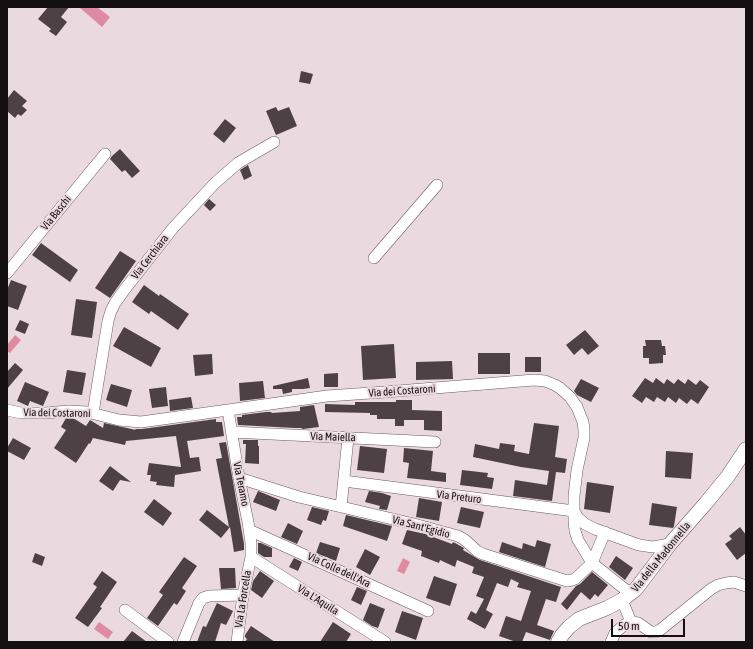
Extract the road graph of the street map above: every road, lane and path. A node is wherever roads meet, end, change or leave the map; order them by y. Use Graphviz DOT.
graph roads {
  1 [pos="274,142"];
  2 [pos="105,154"];
  3 [pos="436,185"];
  4 [pos="374,258"];
  5 [pos="7,273"];
  6 [pos="7,410"];
  7 [pos="228,410"];
  8 [pos="92,413"];
  9 [pos="231,432"];
  10 [pos="348,438"];
  11 [pos="435,442"];
  12 [pos="746,449"];
  13 [pos="239,478"];
  14 [pos="344,481"];
  15 [pos="342,507"];
  16 [pos="574,511"];
  17 [pos="249,530"];
  18 [pos="605,532"];
  19 [pos="670,544"];
  20 [pos="251,557"];
  21 [pos="592,563"];
  22 [pos="746,586"];
  23 [pos="243,595"];
  24 [pos="627,597"];
  25 [pos="125,610"];
  26 [pos="428,611"];
  27 [pos="631,622"];
  28 [pos="168,642"];
  29 [pos="182,642"];
  30 [pos="237,642"];
  31 [pos="385,642"];
  32 [pos="558,642"];
  33 [pos="610,642"];
  1 -- 8 [label="street, Via Cerchiara"];
  2 -- 5 [label="street, Via Baschi"];
  3 -- 4 [label="street"];
  6 -- 8 [label="street, Via dei Costaroni"];
  7 -- 8 [label="street, Via dei Costaroni"];
  7 -- 9 [label="street, Via Teramo"];
  7 -- 16 [label="street, Via dei Costaroni"];
  9 -- 10 [label="street, Via Maiella"];
  9 -- 13 [label="street, Via Teramo"];
  10 -- 11 [label="street, Via Maiella"];
  10 -- 14 [label="street"];
  12 -- 19 [label="main road, Via della Madonnella"];
  13 -- 15 [label="street, Via Sant'Egidio"];
  13 -- 17 [label="street, Via Teramo"];
  14 -- 15 [label="street"];
  14 -- 16 [label="street, Via Preturo"];
  15 -- 21 [label="street, Via Sant'Egidio"];
  16 -- 18 [label="street"];
  16 -- 21 [label="street"];
  17 -- 20 [label="street, Via Teramo"];
  17 -- 26 [label="street, Via Colle dell'Ara"];
  18 -- 19 [label="street"];
  18 -- 21 [label="street"];
  19 -- 24 [label="main road, Via della Madonnella"];
  20 -- 23 [label="street, Via La Forcella"];
  20 -- 31 [label="street, Via L'Aquila"];
  21 -- 24 [label="street"];
  22 -- 27 [label="street"];
  23 -- 29 [label="street"];
  23 -- 30 [label="street, Via La Forcella"];
  24 -- 27 [label="street"];
  24 -- 32 [label="main road, Via della Madonnella"];
  25 -- 28 [label="street"];
  27 -- 33 [label="street"];
}
